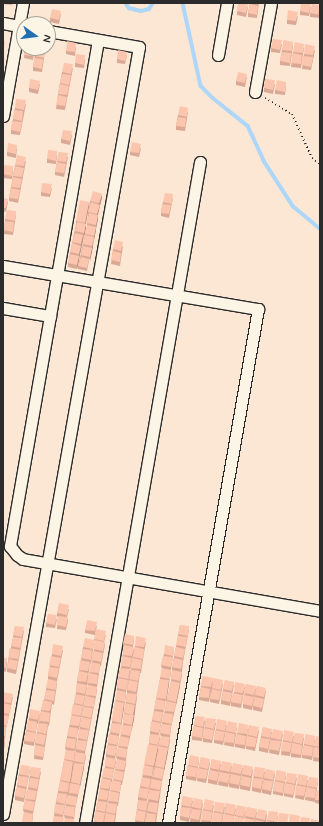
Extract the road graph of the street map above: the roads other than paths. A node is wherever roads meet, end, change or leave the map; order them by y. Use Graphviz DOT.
graph roads {
  1 [pos="23,3"];
  2 [pos="227,3"];
  3 [pos="271,3"];
  4 [pos="22,16"];
  5 [pos="3,24"];
  6 [pos="16,26"];
  7 [pos="56,32"];
  8 [pos="98,40"];
  9 [pos="16,55"];
  10 [pos="218,55"];
  11 [pos="255,92"];
  12 [pos="3,116"];
  13 [pos="200,162"];
  14 [pos="3,266"];
  15 [pos="57,275"];
  16 [pos="98,282"];
  17 [pos="177,296"];
  18 [pos="3,308"];
  19 [pos="50,316"];
  20 [pos="48,563"];
  21 [pos="128,577"];
  22 [pos="208,591"];
  23 [pos="320,611"];
  24 [pos="3,814"];
  25 [pos="85,823"];
  26 [pos="168,823"];
  1 -- 4 [label="street"];
  2 -- 10 [label="street"];
  3 -- 11 [label="street"];
  5 -- 6 [label="street"];
  7 -- 8 [label="street"];
  8 -- 15 [label="street"];
  8 -- 16 [label="street"];
  9 -- 12 [label="street"];
  13 -- 17 [label="street"];
  14 -- 15 [label="street"];
  15 -- 16 [label="street"];
  15 -- 19 [label="street"];
  16 -- 17 [label="street"];
  16 -- 20 [label="street"];
  17 -- 21 [label="street"];
  17 -- 22 [label="street"];
  18 -- 19 [label="street"];
  19 -- 20 [label="street"];
  20 -- 21 [label="street"];
  20 -- 24 [label="street"];
  21 -- 22 [label="street"];
  21 -- 25 [label="street"];
  22 -- 23 [label="street"];
  22 -- 26 [label="street"];
}
